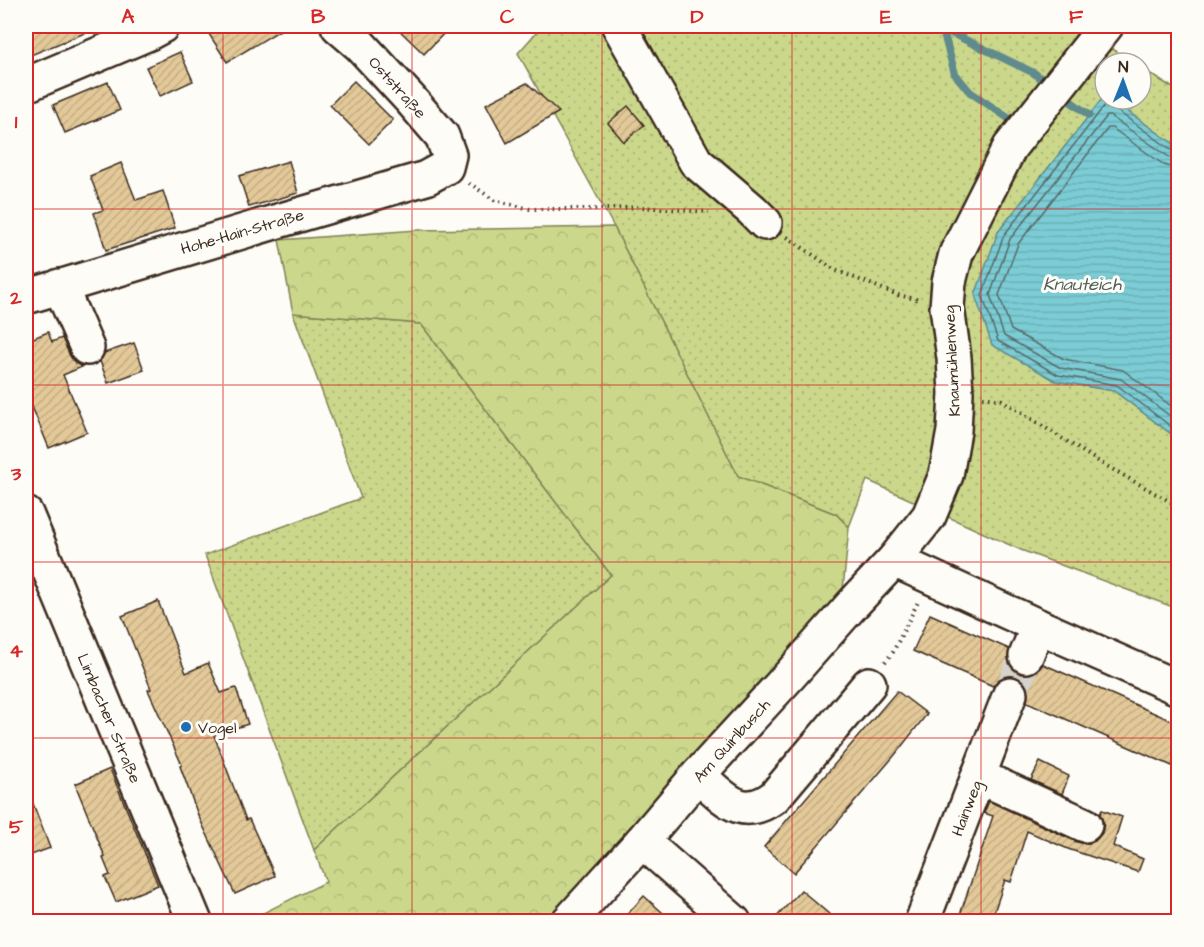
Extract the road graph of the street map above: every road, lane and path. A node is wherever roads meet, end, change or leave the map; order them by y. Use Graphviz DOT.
graph roads {
  1 [pos="162,26"];
  2 [pos="338,26"];
  3 [pos="619,26"];
  4 [pos="1106,26"];
  5 [pos="26,85"];
  6 [pos="447,161"];
  7 [pos="715,212"];
  8 [pos="765,224"];
  9 [pos="60,286"];
  10 [pos="26,297"];
  11 [pos="946,307"];
  12 [pos="87,348"];
  13 [pos="956,393"];
  14 [pos="1179,506"];
  15 [pos="26,514"];
  16 [pos="894,560"];
  17 [pos="930,577"];
  18 [pos="1038,626"];
  19 [pos="1026,656"];
  20 [pos="869,684"];
  21 [pos="1179,688"];
  22 [pos="1010,694"];
  23 [pos="698,775"];
  24 [pos="978,776"];
  25 [pos="1085,825"];
  26 [pos="642,842"];
  27 [pos="732,910"];
  28 [pos="195,921"];
  29 [pos="568,921"];
  30 [pos="922,921"];
  1 -- 5 [label="street"];
  2 -- 6 [label="street, Oststraße"];
  3 -- 8 [label="street"];
  4 -- 11 [label="street, Knaumühlenweg"];
  6 -- 7 [label="path"];
  6 -- 9 [label="street, Hohe-Hain-Straße"];
  8 -- 11 [label="path"];
  9 -- 10 [label="street, Hohe-Hain-Straße"];
  9 -- 12 [label="street"];
  11 -- 13 [label="street, Knaumühlenweg"];
  13 -- 14 [label="path"];
  13 -- 16 [label="street, Knaumühlenweg"];
  15 -- 28 [label="street, Limbacher Straße"];
  16 -- 17 [label="street"];
  16 -- 23 [label="street, Am Quirlbusch"];
  17 -- 18 [label="street"];
  17 -- 20 [label="path"];
  18 -- 19 [label="street"];
  18 -- 21 [label="street"];
  20 -- 23 [label="street"];
  22 -- 24 [label="street, Hainweg"];
  23 -- 26 [label="street, Am Quirlbusch"];
  24 -- 25 [label="street"];
  24 -- 30 [label="street, Hainweg"];
  26 -- 27 [label="street"];
  26 -- 29 [label="street, Am Quirlbusch"];
}
